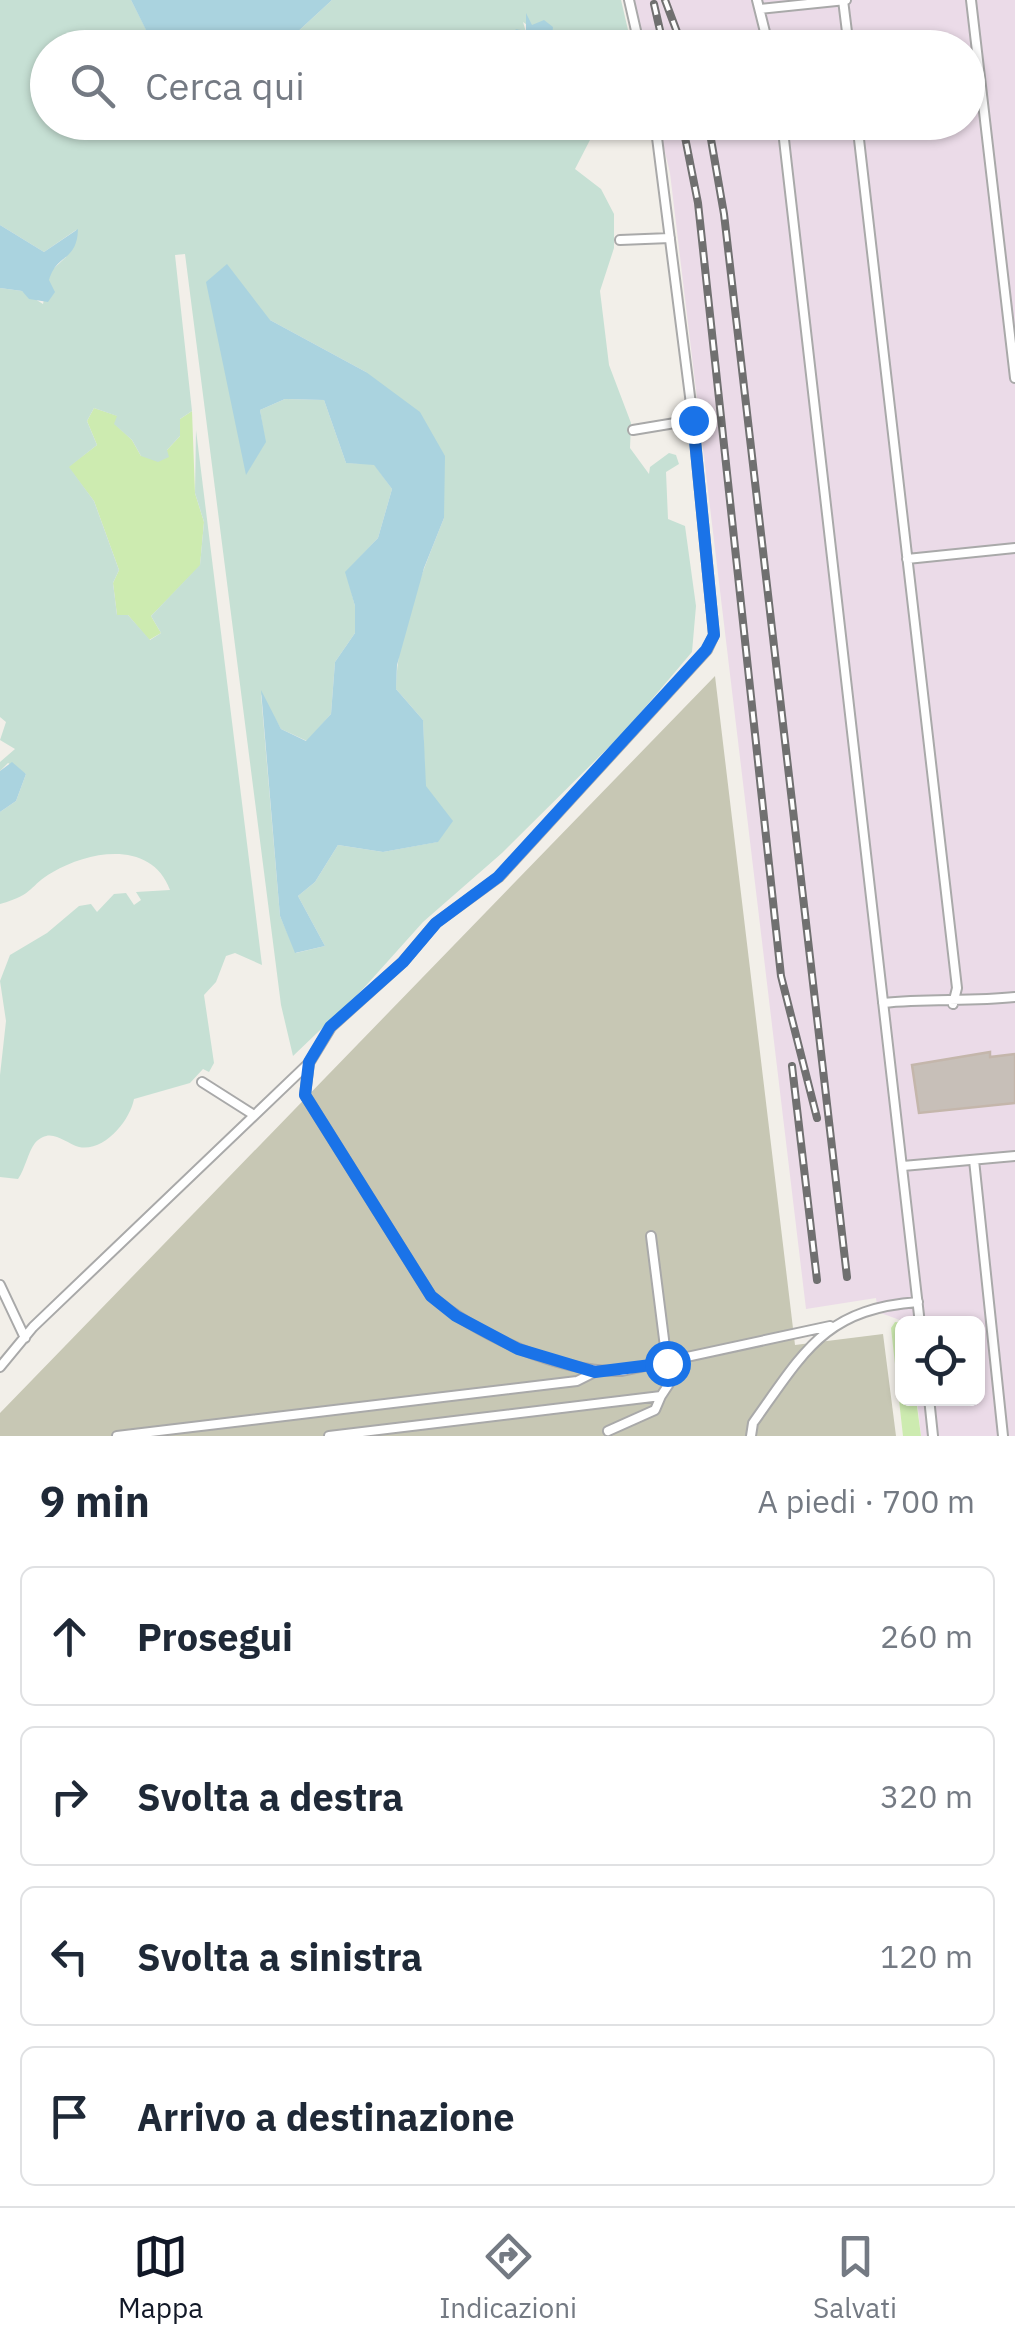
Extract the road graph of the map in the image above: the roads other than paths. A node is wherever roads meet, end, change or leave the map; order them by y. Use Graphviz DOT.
graph roads {
  1 [pos="629,0"];
  2 [pos="844,0"];
  3 [pos="971,0"];
  4 [pos="758,4"];
  5 [pos="636,30"];
  6 [pos="764,30"];
  7 [pos="847,30"];
  8 [pos="974,30"];
  9 [pos="985,120"];
  10 [pos="656,140"];
  11 [pos="784,140"];
  12 [pos="860,140"];
  13 [pos="670,238"];
  14 [pos="620,240"];
  15 [pos="1015,378"];
  16 [pos="693,420"];
  17 [pos="634,430"];
  18 [pos="1015,548"];
  19 [pos="907,559"];
  20 [pos="1015,996"];
  21 [pos="883,1003"];
  22 [pos="953,1004"];
  23 [pos="309,1062"];
  24 [pos="202,1082"];
  25 [pos="254,1114"];
  26 [pos="1015,1156"];
  27 [pos="974,1160"];
  28 [pos="903,1166"];
  29 [pos="650,1236"];
  30 [pos="0,1285"];
  31 [pos="918,1302"];
  32 [pos="919,1316"];
  33 [pos="830,1326"];
  34 [pos="24,1338"];
  35 [pos="686,1358"];
  36 [pos="667,1363"];
  37 [pos="0,1367"];
  38 [pos="595,1372"];
  39 [pos="661,1396"];
  40 [pos="930,1406"];
  41 [pos="608,1431"];
  42 [pos="117,1436"];
  43 [pos="329,1436"];
  44 [pos="751,1436"];
  45 [pos="933,1436"];
  46 [pos="1003,1436"];
  1 -- 5 [label="lane"];
  2 -- 4 [label="lane"];
  2 -- 7 [label="lane"];
  3 -- 8 [label="lane"];
  4 -- 6 [label="lane"];
  9 -- 15 [label="lane"];
  10 -- 13 [label="lane"];
  11 -- 21 [label="lane"];
  12 -- 19 [label="lane"];
  13 -- 14 [label="lane"];
  13 -- 16 [label="lane"];
  16 -- 17 [label="lane"];
  16 -- 23 [label="lane"];
  18 -- 19 [label="lane"];
  19 -- 22 [label="lane"];
  20 -- 22 [label="lane"];
  21 -- 22 [label="lane"];
  21 -- 28 [label="lane"];
  23 -- 25 [label="lane"];
  23 -- 38 [label="lane"];
  24 -- 25 [label="lane"];
  25 -- 34 [label="lane"];
  26 -- 27 [label="lane"];
  27 -- 28 [label="lane"];
  27 -- 46 [label="lane"];
  28 -- 31 [label="lane"];
  29 -- 36 [label="lane"];
  30 -- 34 [label="lane"];
  31 -- 32 [label="lane"];
  31 -- 33 [label="lane"];
  33 -- 35 [label="lane"];
  33 -- 44 [label="lane"];
  34 -- 37 [label="lane"];
  35 -- 36 [label="lane"];
  35 -- 39 [label="lane"];
  36 -- 38 [label="lane"];
  38 -- 42 [label="lane"];
  39 -- 41 [label="lane"];
  39 -- 43 [label="lane"];
  40 -- 45 [label="lane"];
}
